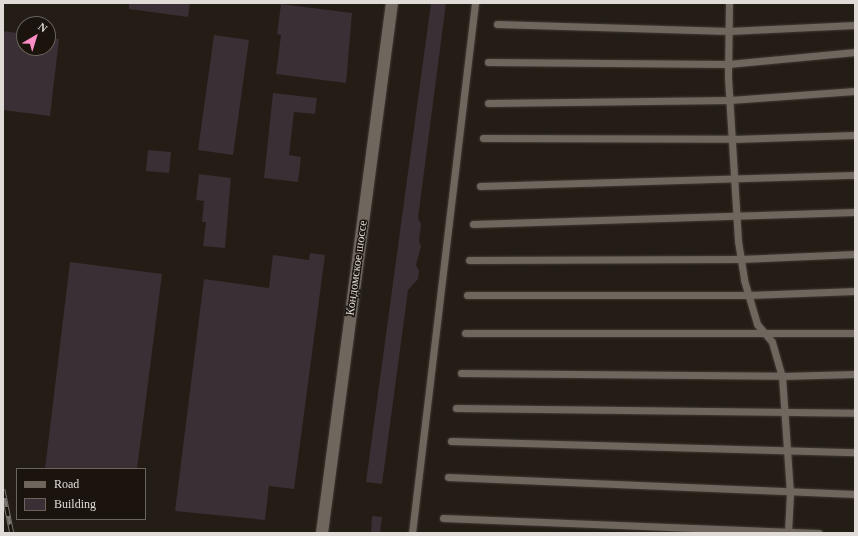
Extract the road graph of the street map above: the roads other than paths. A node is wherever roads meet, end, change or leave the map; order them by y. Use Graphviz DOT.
graph roads {
  1 [pos="392,3"];
  2 [pos="475,3"];
  3 [pos="729,3"];
  4 [pos="497,24"];
  5 [pos="855,25"];
  6 [pos="729,30"];
  7 [pos="855,52"];
  8 [pos="488,62"];
  9 [pos="728,64"];
  10 [pos="855,91"];
  11 [pos="730,100"];
  12 [pos="488,103"];
  13 [pos="855,135"];
  14 [pos="483,138"];
  15 [pos="732,139"];
  16 [pos="855,175"];
  17 [pos="735,179"];
  18 [pos="480,186"];
  19 [pos="855,212"];
  20 [pos="737,215"];
  21 [pos="474,224"];
  22 [pos="855,254"];
  23 [pos="741,259"];
  24 [pos="469,260"];
  25 [pos="855,291"];
  26 [pos="467,295"];
  27 [pos="749,295"];
  28 [pos="465,333"];
  29 [pos="855,333"];
  30 [pos="765,334"];
  31 [pos="461,373"];
  32 [pos="855,374"];
  33 [pos="782,376"];
  34 [pos="456,408"];
  35 [pos="785,412"];
  36 [pos="855,413"];
  37 [pos="452,441"];
  38 [pos="787,448"];
  39 [pos="855,452"];
  40 [pos="448,477"];
  41 [pos="790,493"];
  42 [pos="855,494"];
  43 [pos="443,518"];
  44 [pos="788,532"];
  45 [pos="322,533"];
  46 [pos="412,533"];
  47 [pos="819,533"];
  1 -- 45 [label="street, Кондомское шоссе"];
  2 -- 46 [label="lane"];
  3 -- 6 [label="lane"];
  4 -- 6 [label="lane"];
  5 -- 6 [label="lane"];
  6 -- 9 [label="lane"];
  7 -- 9 [label="lane"];
  8 -- 9 [label="lane"];
  9 -- 11 [label="lane"];
  10 -- 11 [label="lane"];
  11 -- 12 [label="lane"];
  11 -- 15 [label="lane"];
  13 -- 15 [label="lane"];
  14 -- 15 [label="lane"];
  15 -- 17 [label="lane"];
  16 -- 17 [label="lane"];
  17 -- 18 [label="lane"];
  17 -- 20 [label="lane"];
  19 -- 20 [label="lane"];
  20 -- 21 [label="lane"];
  20 -- 23 [label="lane"];
  22 -- 23 [label="lane"];
  23 -- 24 [label="lane"];
  23 -- 27 [label="lane"];
  25 -- 27 [label="lane"];
  26 -- 27 [label="lane"];
  27 -- 30 [label="lane"];
  28 -- 30 [label="lane"];
  29 -- 30 [label="lane"];
  30 -- 33 [label="lane"];
  31 -- 33 [label="lane"];
  32 -- 33 [label="lane"];
  33 -- 35 [label="lane"];
  34 -- 35 [label="lane"];
  35 -- 36 [label="lane"];
  35 -- 38 [label="lane"];
  37 -- 38 [label="lane"];
  38 -- 39 [label="lane"];
  38 -- 41 [label="lane"];
  40 -- 41 [label="lane"];
  41 -- 42 [label="lane"];
  41 -- 44 [label="lane"];
  43 -- 44 [label="lane"];
  44 -- 47 [label="lane"];
}
